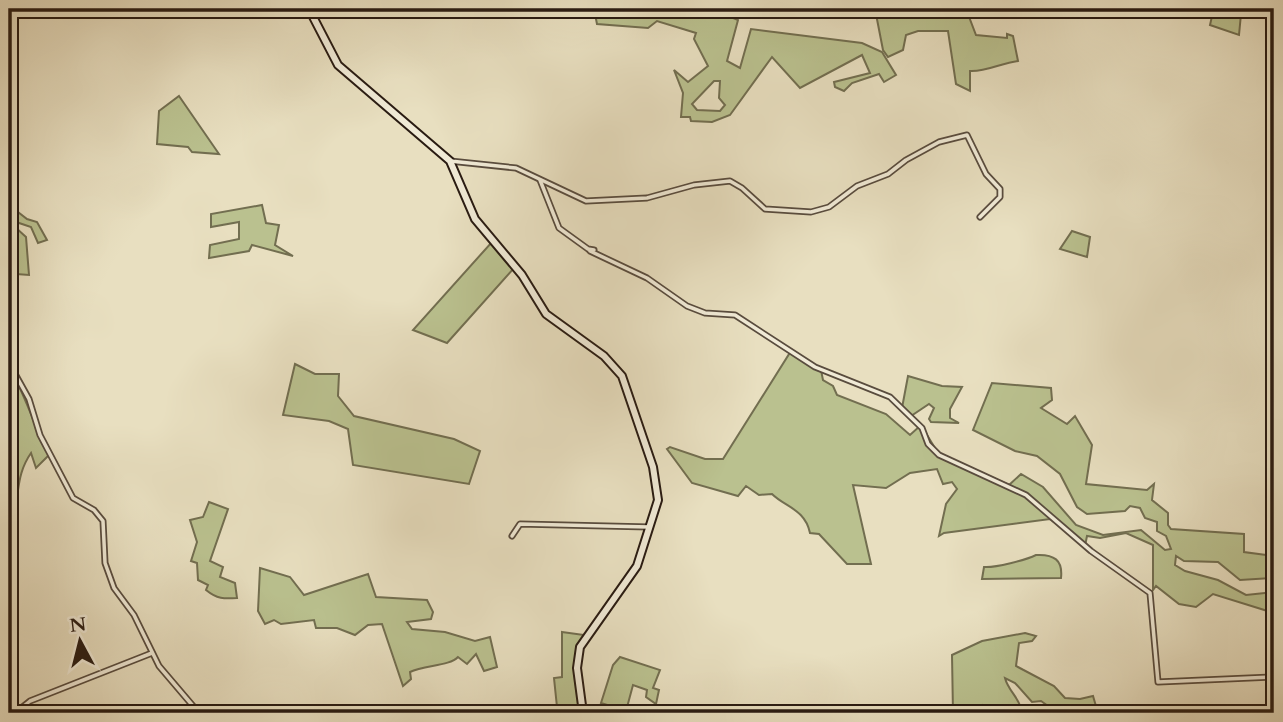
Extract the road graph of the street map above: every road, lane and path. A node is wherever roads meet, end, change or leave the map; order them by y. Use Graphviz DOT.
graph roads {
  1 [pos="309,9"];
  2 [pos="450,161"];
  3 [pos="539,178"];
  4 [pos="980,217"];
  5 [pos="9,363"];
  6 [pos="651,527"];
  7 [pos="513,536"];
  8 [pos="152,653"];
  9 [pos="1274,677"];
  10 [pos="15,713"];
  11 [pos="199,713"];
  12 [pos="583,713"];
  1 -- 2 [label="main road"];
  2 -- 3 [label="street"];
  2 -- 6 [label="main road"];
  3 -- 4 [label="street"];
  3 -- 9 [label="street"];
  5 -- 8 [label="street"];
  6 -- 7 [label="street"];
  6 -- 12 [label="main road"];
  8 -- 10 [label="street"];
  8 -- 11 [label="street"];
}
